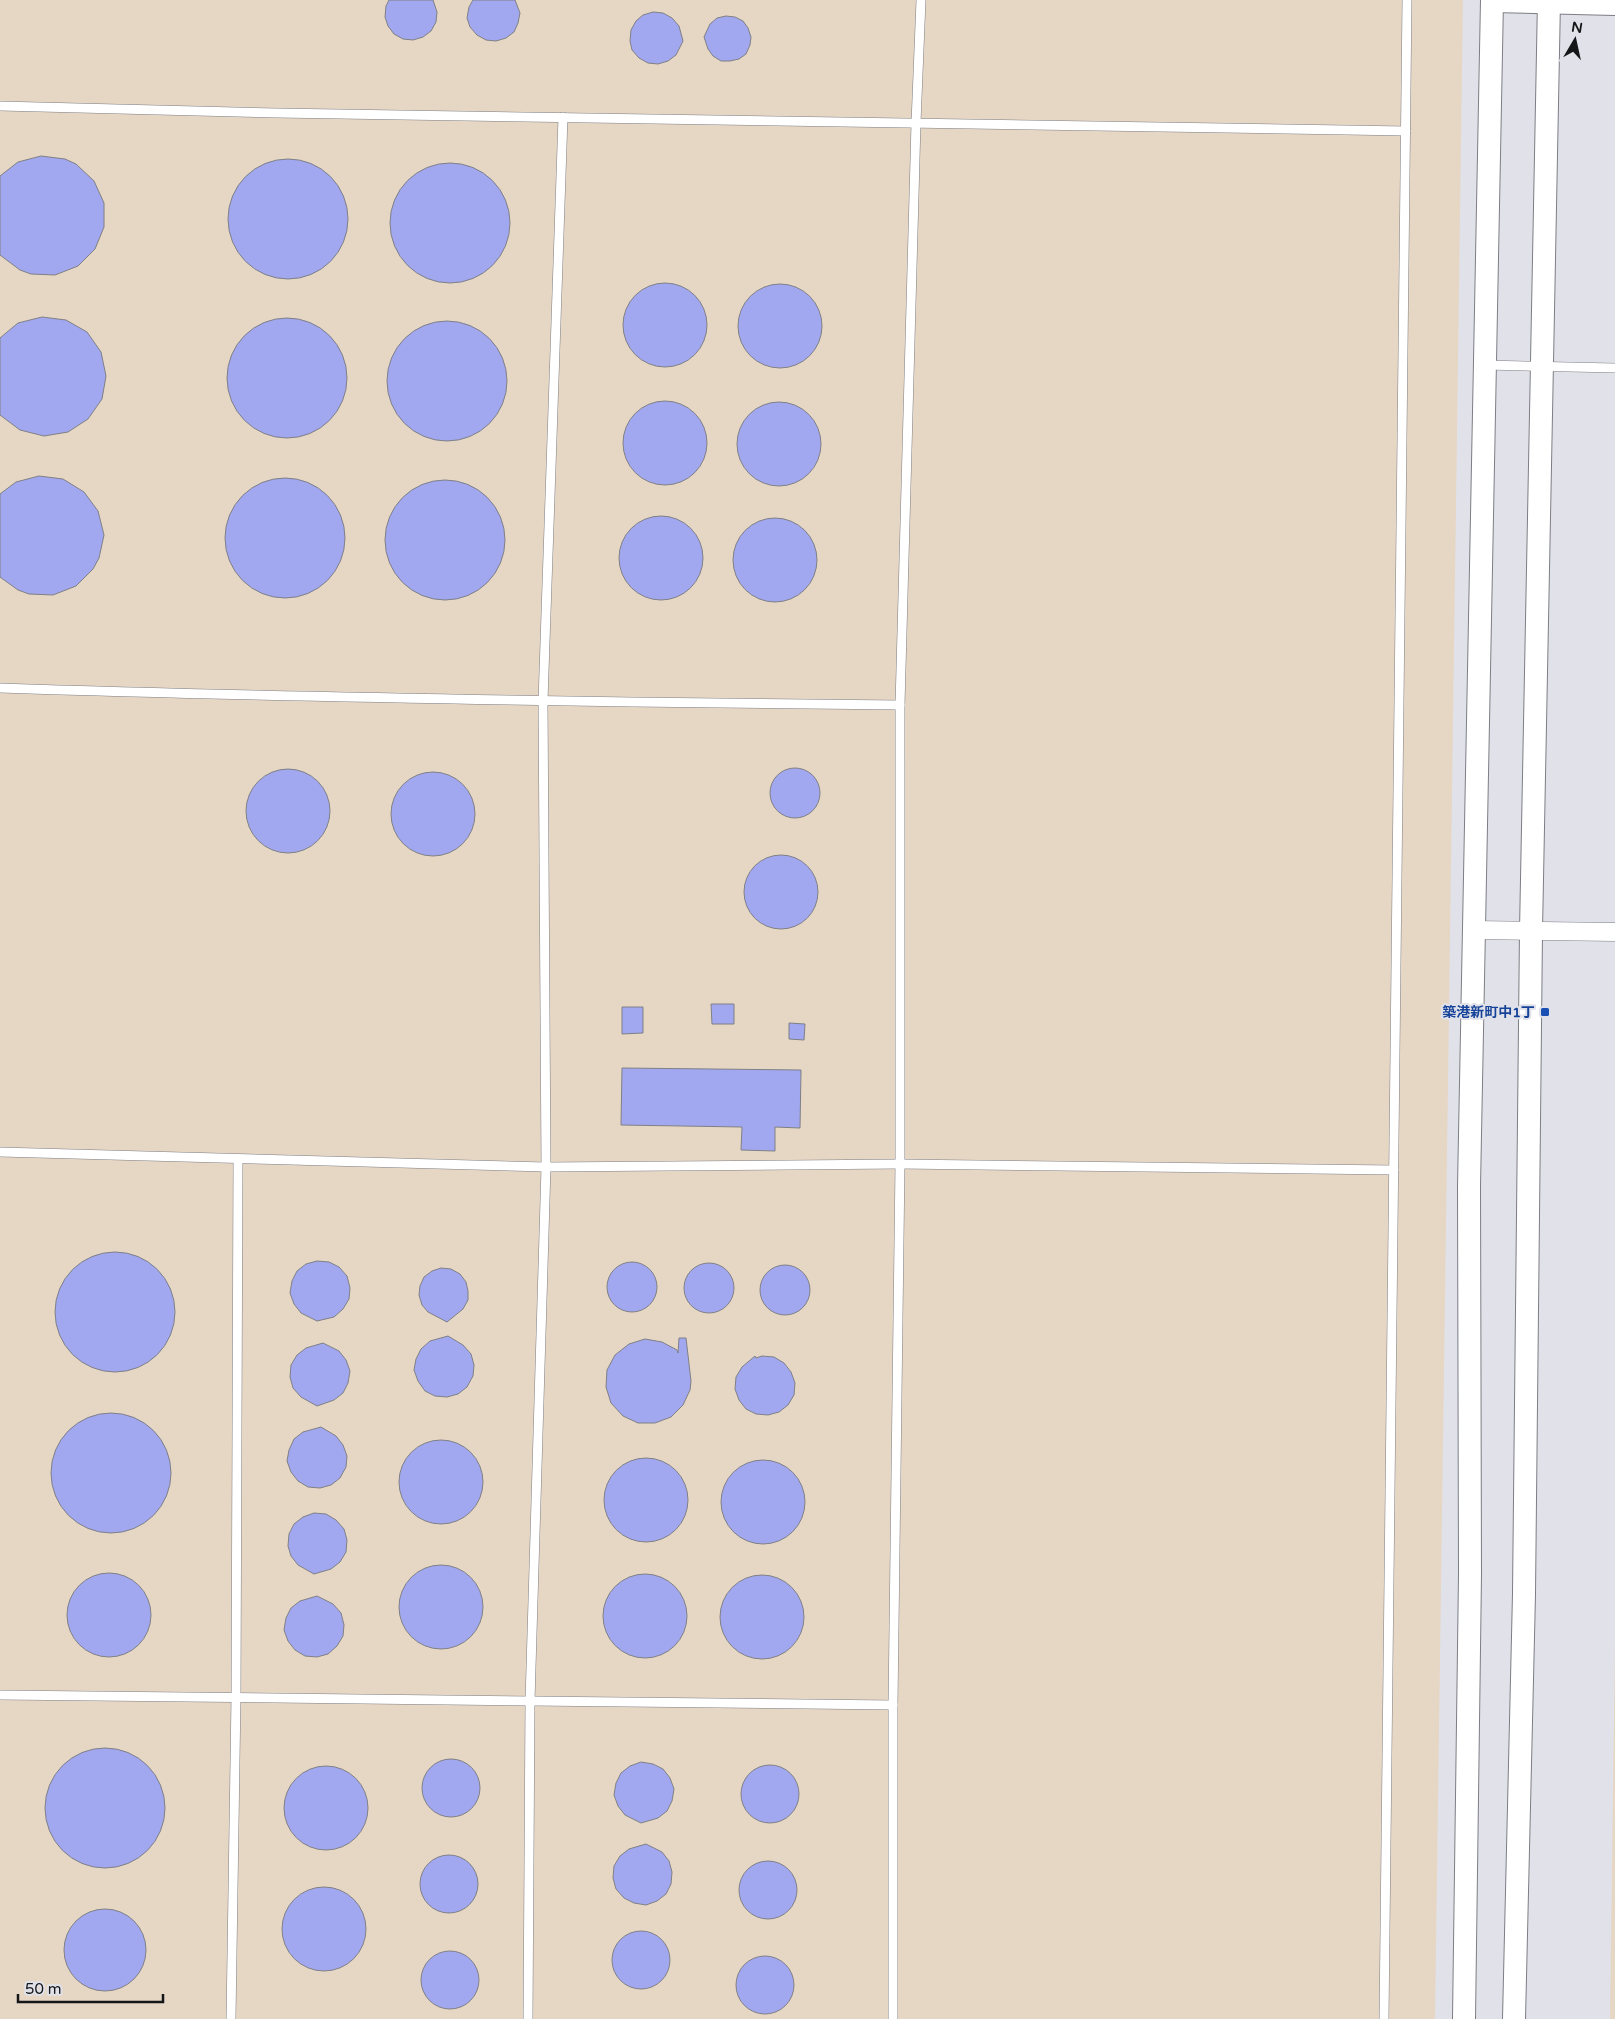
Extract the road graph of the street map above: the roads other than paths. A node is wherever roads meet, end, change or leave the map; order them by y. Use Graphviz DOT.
graph roads {
  1 [pos="921,0"];
  2 [pos="1407,0"];
  3 [pos="1492,1"];
  4 [pos="1549,1"];
  5 [pos="1615,4"];
  6 [pos="0,106"];
  7 [pos="563,117"];
  8 [pos="916,123"];
  9 [pos="1406,131"];
  10 [pos="1486,365"];
  11 [pos="1542,366"];
  12 [pos="1615,368"];
  13 [pos="0,688"];
  14 [pos="543,701"];
  15 [pos="900,705"];
  16 [pos="1474,930"];
  17 [pos="1531,931"];
  18 [pos="1615,932"];
  19 [pos="0,1152"];
  20 [pos="238,1160"];
  21 [pos="900,1164"];
  22 [pos="546,1166"];
  23 [pos="1394,1170"];
  24 [pos="0,1695"];
  25 [pos="236,1697"];
  26 [pos="530,1701"];
  27 [pos="893,1705"];
  28 [pos="231,2019"];
  29 [pos="528,2019"];
  30 [pos="893,2019"];
  31 [pos="1384,2019"];
  32 [pos="1464,2019"];
  33 [pos="1514,2019"];
  1 -- 8 [label="lane"];
  2 -- 9 [label="lane"];
  3 -- 4 [label="street"];
  3 -- 10 [label="street"];
  4 -- 5 [label="street"];
  4 -- 11 [label="street"];
  6 -- 7 [label="lane"];
  7 -- 8 [label="lane"];
  7 -- 14 [label="lane"];
  8 -- 9 [label="lane"];
  8 -- 15 [label="lane"];
  9 -- 23 [label="lane"];
  10 -- 11 [label="lane"];
  10 -- 16 [label="street"];
  11 -- 12 [label="lane"];
  11 -- 17 [label="street"];
  13 -- 14 [label="lane"];
  14 -- 15 [label="lane"];
  14 -- 22 [label="lane"];
  15 -- 21 [label="lane"];
  16 -- 17 [label="street"];
  16 -- 32 [label="street"];
  17 -- 18 [label="street"];
  17 -- 33 [label="street"];
  19 -- 20 [label="lane"];
  20 -- 22 [label="lane"];
  20 -- 25 [label="lane"];
  21 -- 22 [label="lane"];
  21 -- 23 [label="lane"];
  21 -- 27 [label="lane"];
  22 -- 26 [label="lane"];
  23 -- 31 [label="lane"];
  24 -- 25 [label="lane"];
  25 -- 26 [label="lane"];
  25 -- 28 [label="lane"];
  26 -- 27 [label="lane"];
  26 -- 29 [label="lane"];
  27 -- 30 [label="lane"];
}
